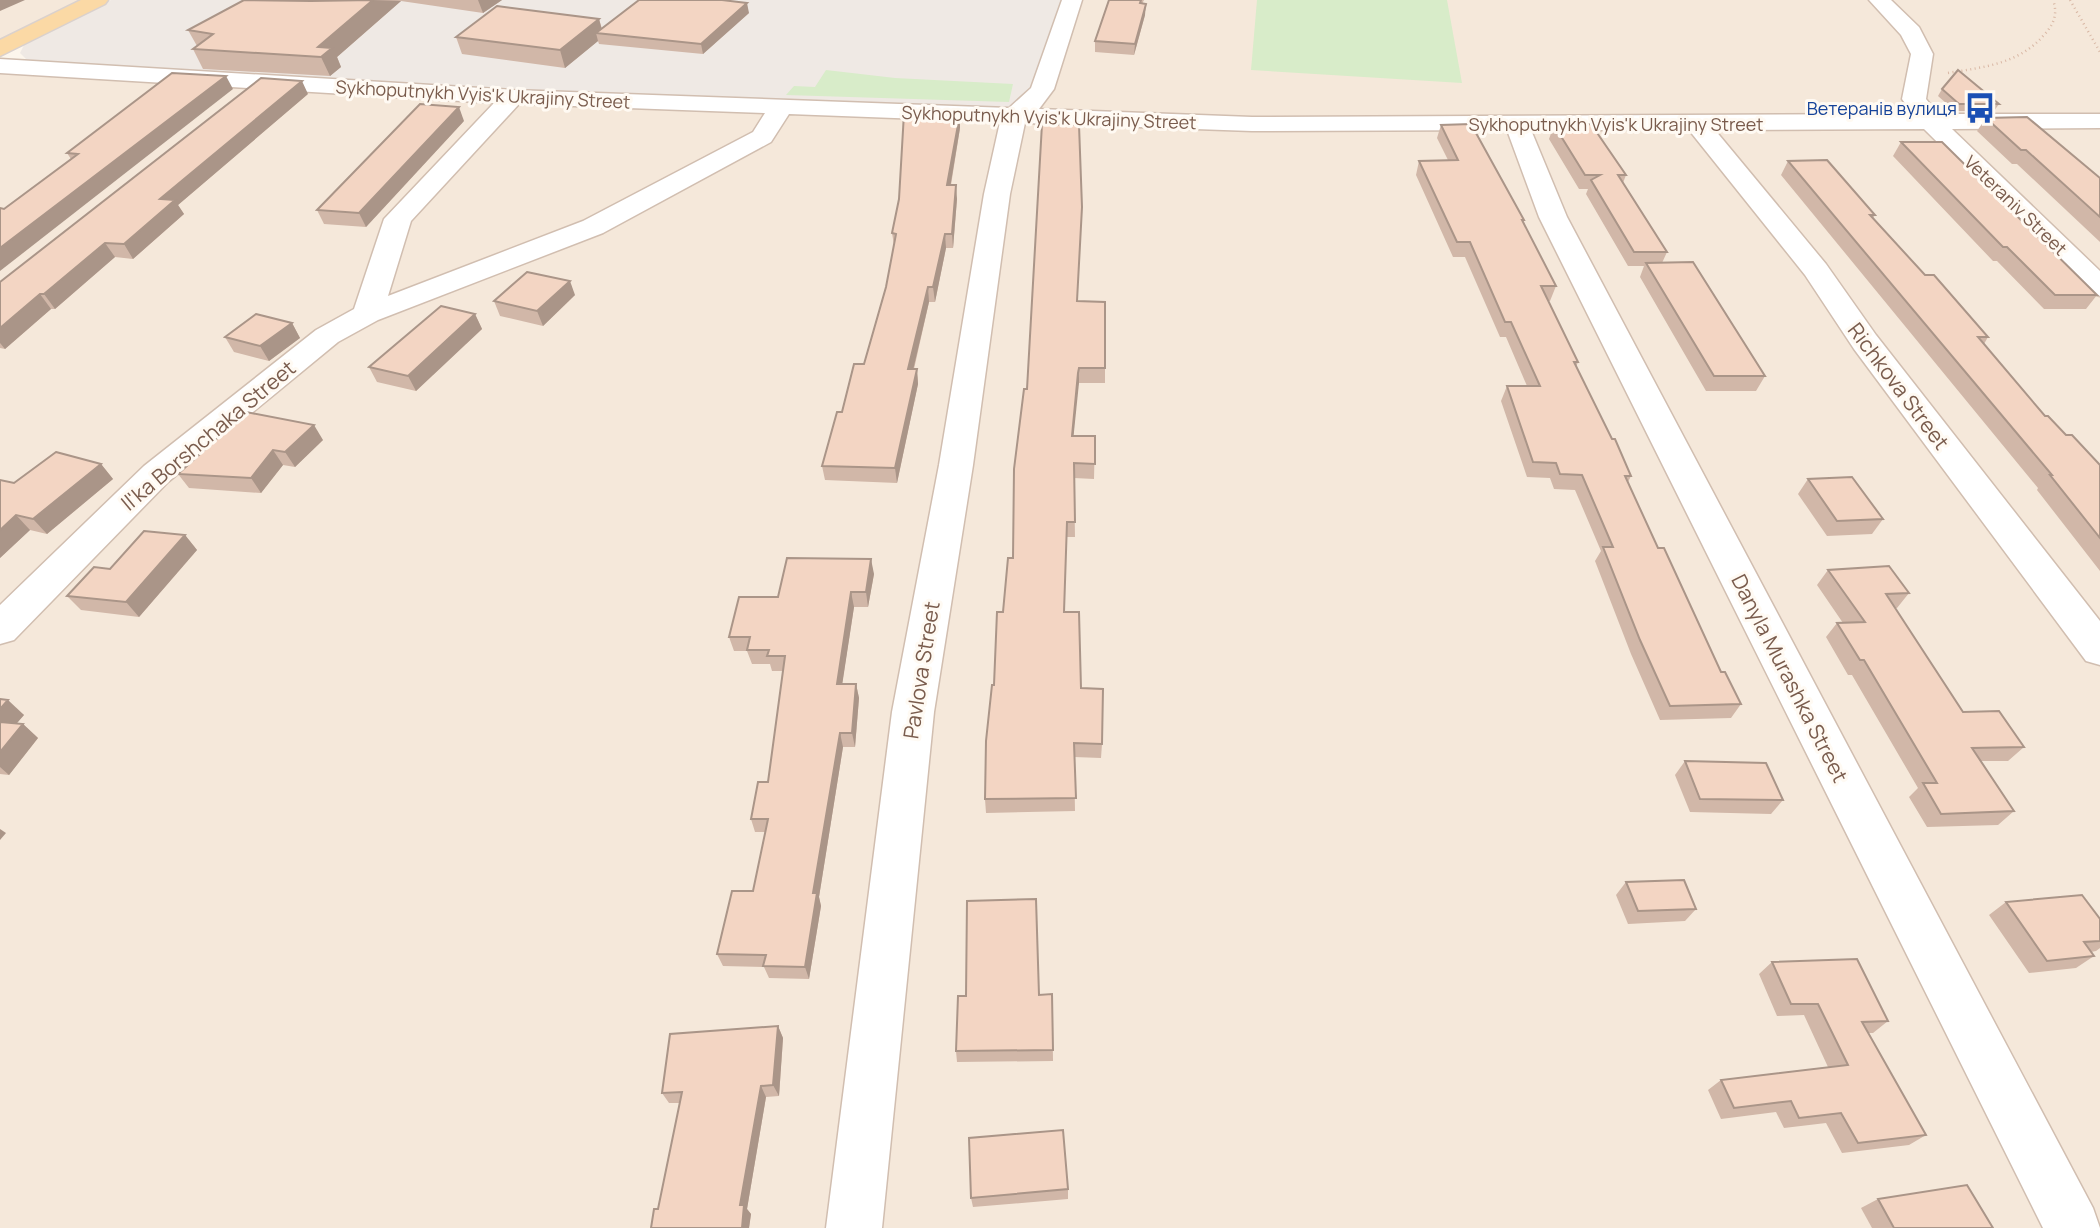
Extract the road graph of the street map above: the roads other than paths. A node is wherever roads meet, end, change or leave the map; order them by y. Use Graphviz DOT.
graph roads {
  1 [pos="98,0"];
  2 [pos="1072,0"];
  3 [pos="1879,0"];
  4 [pos="0,49"];
  5 [pos="0,66"];
  6 [pos="260,83"];
  7 [pos="513,97"];
  8 [pos="229,108"];
  9 [pos="781,108"];
  10 [pos="1014,116"];
  11 [pos="2100,121"];
  12 [pos="1516,123"];
  13 [pos="1932,123"];
  14 [pos="1697,124"];
  15 [pos="2100,287"];
  16 [pos="367,314"];
  17 [pos="0,629"];
  18 [pos="2100,650"];
  19 [pos="854,1228"];
  20 [pos="2073,1228"];
  1 -- 4 [label="main road"];
  2 -- 10 [label="street"];
  3 -- 13 [label="street, Veteraniv Street"];
  5 -- 6 [label="street, Sykhoputnykh Vyis'k Ukrajiny Street"];
  6 -- 7 [label="street, Sykhoputnykh Vyis'k Ukrajiny Street"];
  6 -- 8 [label="street"];
  7 -- 9 [label="street, Sykhoputnykh Vyis'k Ukrajiny Street"];
  7 -- 16 [label="street"];
  9 -- 10 [label="street, Sykhoputnykh Vyis'k Ukrajiny Street"];
  9 -- 16 [label="street, Il'ka Borshchaka Street"];
  10 -- 12 [label="street, Sykhoputnykh Vyis'k Ukrajiny Street"];
  10 -- 19 [label="street, Pavlova Street"];
  11 -- 13 [label="street, Sykhoputnykh Vyis'k Ukrajiny Street"];
  12 -- 14 [label="street, Sykhoputnykh Vyis'k Ukrajiny Street"];
  12 -- 20 [label="street, Danyla Murashka Street"];
  13 -- 14 [label="street, Sykhoputnykh Vyis'k Ukrajiny Street"];
  13 -- 15 [label="street, Veteraniv Street"];
  14 -- 18 [label="street, Richkova Street"];
  16 -- 17 [label="street, Il'ka Borshchaka Street"];
}
